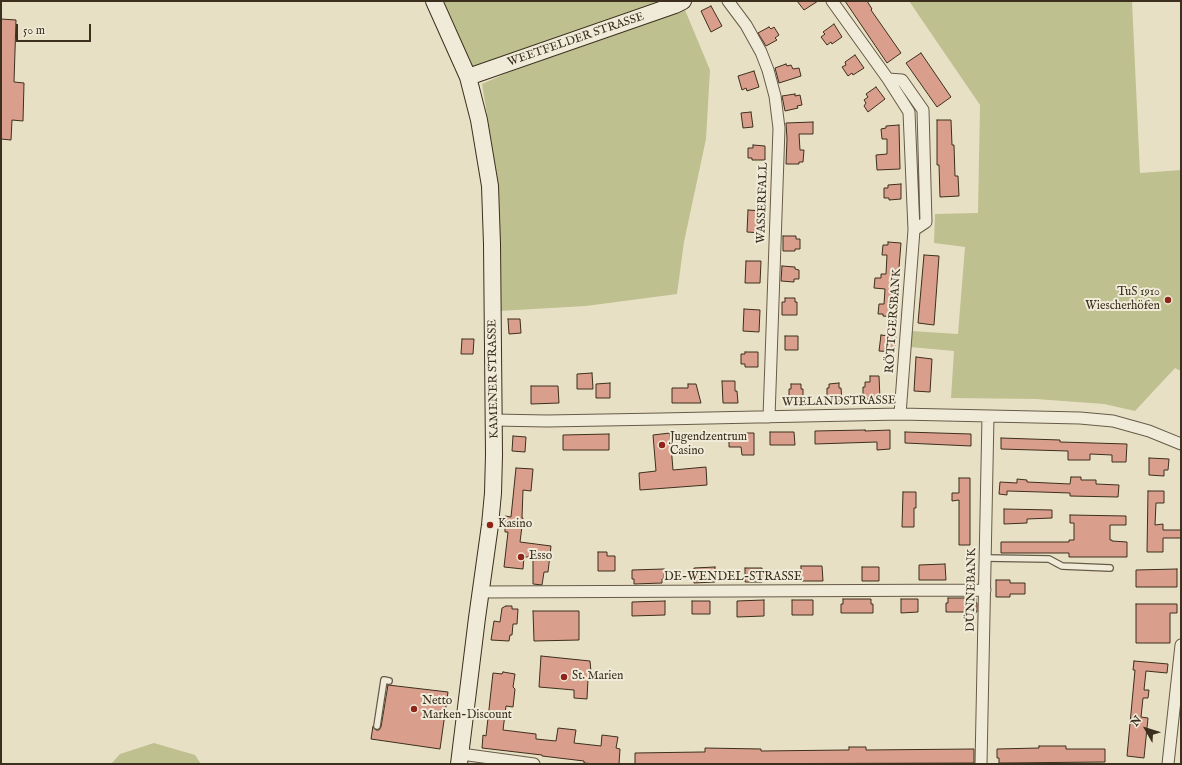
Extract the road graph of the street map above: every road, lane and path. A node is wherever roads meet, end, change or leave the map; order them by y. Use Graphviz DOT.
graph roads {
  1 [pos="434,1"];
  2 [pos="683,1"];
  3 [pos="728,1"];
  4 [pos="832,1"];
  5 [pos="468,77"];
  6 [pos="888,79"];
  7 [pos="911,146"];
  8 [pos="925,146"];
  9 [pos="912,169"];
  10 [pos="925,169"];
  11 [pos="914,230"];
  12 [pos="900,414"];
  13 [pos="988,416"];
  14 [pos="769,417"];
  15 [pos="494,420"];
  16 [pos="1181,444"];
  17 [pos="985,558"];
  18 [pos="1110,568"];
  19 [pos="985,590"];
  20 [pos="480,592"];
  21 [pos="1181,645"];
  22 [pos="389,681"];
  23 [pos="377,726"];
  24 [pos="460,759"];
  25 [pos="534,764"];
  26 [pos="981,764"];
  27 [pos="1168,764"];
  1 -- 5 [label="main road, KAMENER STRASSE"];
  2 -- 5 [label="main road, WEETFELDER STRASSE"];
  3 -- 14 [label="street, WASSERFALL"];
  4 -- 6 [label="street, RÖTTGERSBANK"];
  5 -- 15 [label="main road, KAMENER STRASSE"];
  6 -- 7 [label="street, RÖTTGERSBANK"];
  6 -- 8 [label="street"];
  7 -- 8 [label="street"];
  7 -- 9 [label="street, RÖTTGERSBANK"];
  8 -- 10 [label="street"];
  9 -- 10 [label="street"];
  9 -- 11 [label="street, RÖTTGERSBANK"];
  10 -- 11 [label="street"];
  11 -- 12 [label="street, RÖTTGERSBANK"];
  12 -- 13 [label="street, WIELANDSTRASSE"];
  12 -- 14 [label="street, WIELANDSTRASSE"];
  13 -- 16 [label="street, WIELANDSTRASSE"];
  13 -- 17 [label="street, DÜNNEBANK"];
  14 -- 15 [label="street, WIELANDSTRASSE"];
  15 -- 20 [label="main road, KAMENER STRASSE"];
  17 -- 18 [label="lane"];
  17 -- 19 [label="street, DÜNNEBANK"];
  19 -- 20 [label="street, DE-WENDEL-STRASSE"];
  19 -- 26 [label="street, DÜNNEBANK"];
  20 -- 24 [label="main road, KAMENER STRASSE"];
  21 -- 27 [label="street"];
  22 -- 23 [label="lane"];
  24 -- 25 [label="street"];
}
